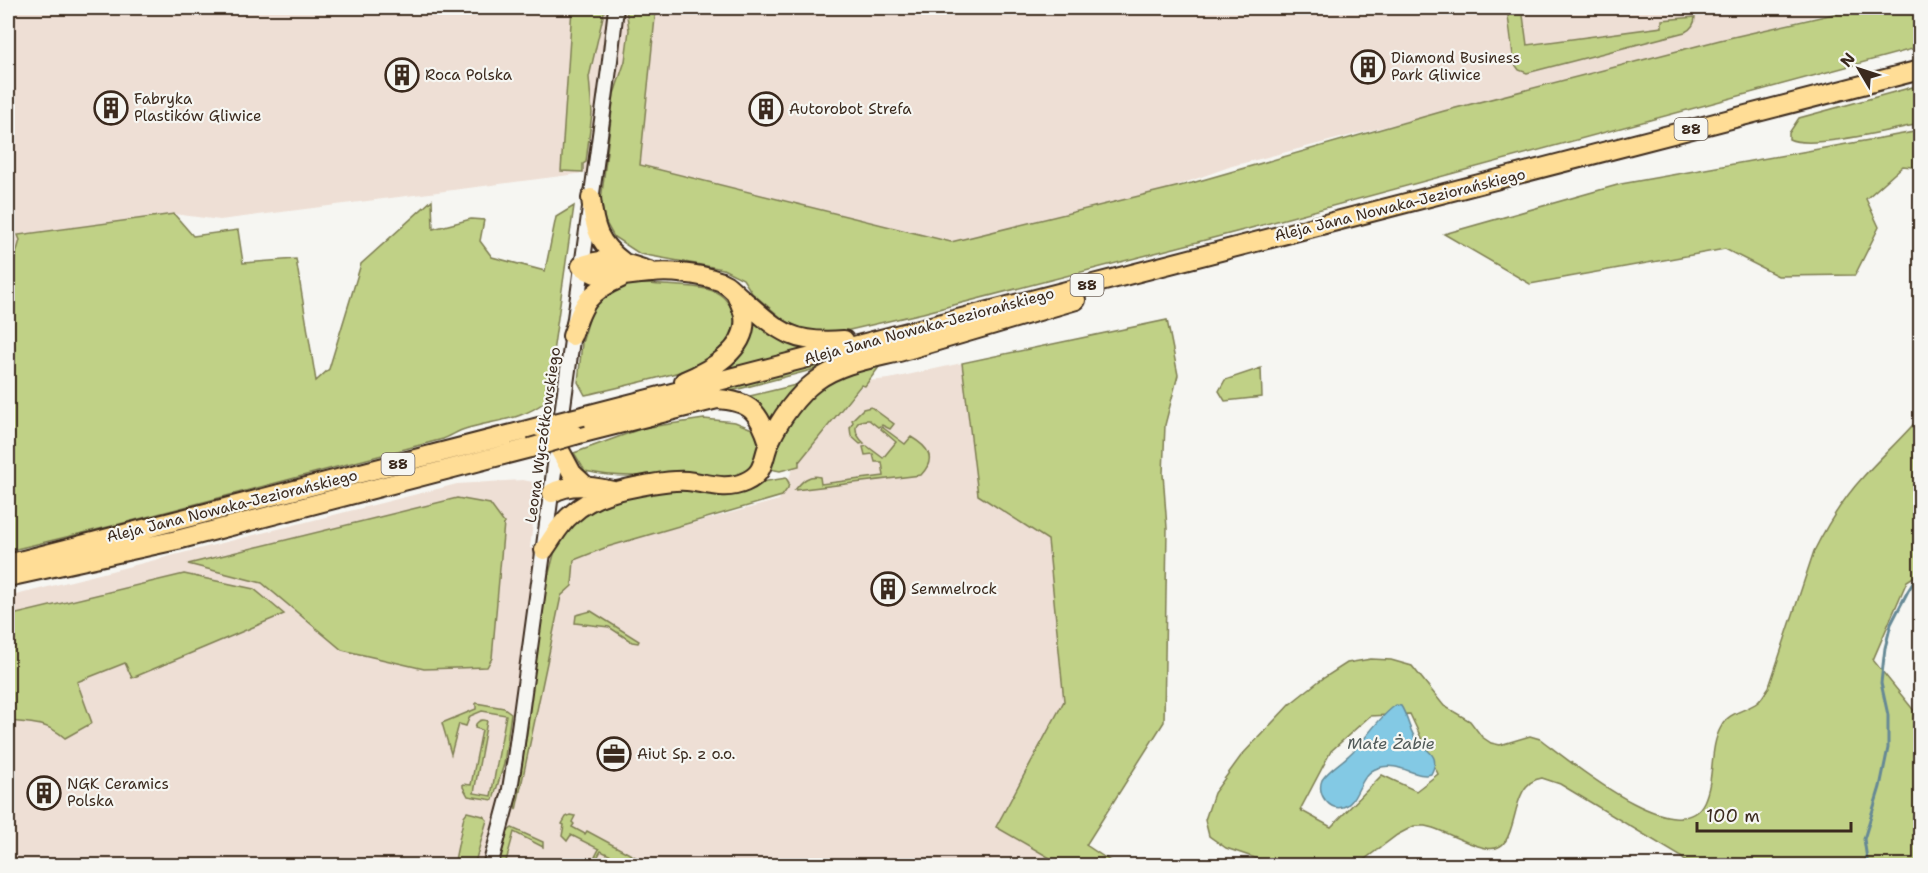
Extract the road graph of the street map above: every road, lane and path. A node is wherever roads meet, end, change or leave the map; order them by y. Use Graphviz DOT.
graph roads {
  1 [pos="616,8"];
  2 [pos="1920,57"];
  3 [pos="1920,70"];
  4 [pos="1859,86"];
  5 [pos="591,198"];
  6 [pos="1228,249"];
  7 [pos="581,266"];
  8 [pos="623,270"];
  9 [pos="736,294"];
  10 [pos="893,335"];
  11 [pos="572,336"];
  12 [pos="633,403"];
  13 [pos="769,442"];
  14 [pos="557,445"];
  15 [pos="586,486"];
  16 [pos="615,491"];
  17 [pos="552,494"];
  18 [pos="585,505"];
  19 [pos="544,550"];
  20 [pos="8,564"];
  21 [pos="8,577"];
  22 [pos="490,866"];
  1 -- 5 [label="street, Leona Wyczółkowskiego"];
  2 -- 4 [label="main road"];
  3 -- 4 [label="main road, Aleja Jana Nowaka-Jeziorańskiego / 88"];
  4 -- 6 [label="main road, Aleja Jana Nowaka-Jeziorańskiego / 88"];
  5 -- 7 [label="street, Leona Wyczółkowskiego"];
  5 -- 8 [label="main road"];
  6 -- 10 [label="main road, Aleja Jana Nowaka-Jeziorańskiego / 88"];
  6 -- 13 [label="main road"];
  7 -- 8 [label="main road"];
  7 -- 11 [label="street, Leona Wyczółkowskiego"];
  8 -- 9 [label="main road"];
  8 -- 11 [label="main road"];
  9 -- 10 [label="main road"];
  9 -- 12 [label="main road"];
  10 -- 12 [label="main road, Aleja Jana Nowaka-Jeziorańskiego / 88"];
  11 -- 14 [label="street, Leona Wyczółkowskiego"];
  12 -- 20 [label="main road, Aleja Jana Nowaka-Jeziorańskiego / 88, bridge"];
  13 -- 16 [label="main road"];
  13 -- 21 [label="main road, bridge"];
  14 -- 15 [label="main road"];
  14 -- 17 [label="street, Leona Wyczółkowskiego"];
  15 -- 16 [label="main road"];
  15 -- 17 [label="main road"];
  16 -- 18 [label="main road"];
  17 -- 18 [label="main road"];
  17 -- 19 [label="street, Leona Wyczółkowskiego"];
  18 -- 19 [label="main road"];
  19 -- 22 [label="street, Leona Wyczółkowskiego"];
}
